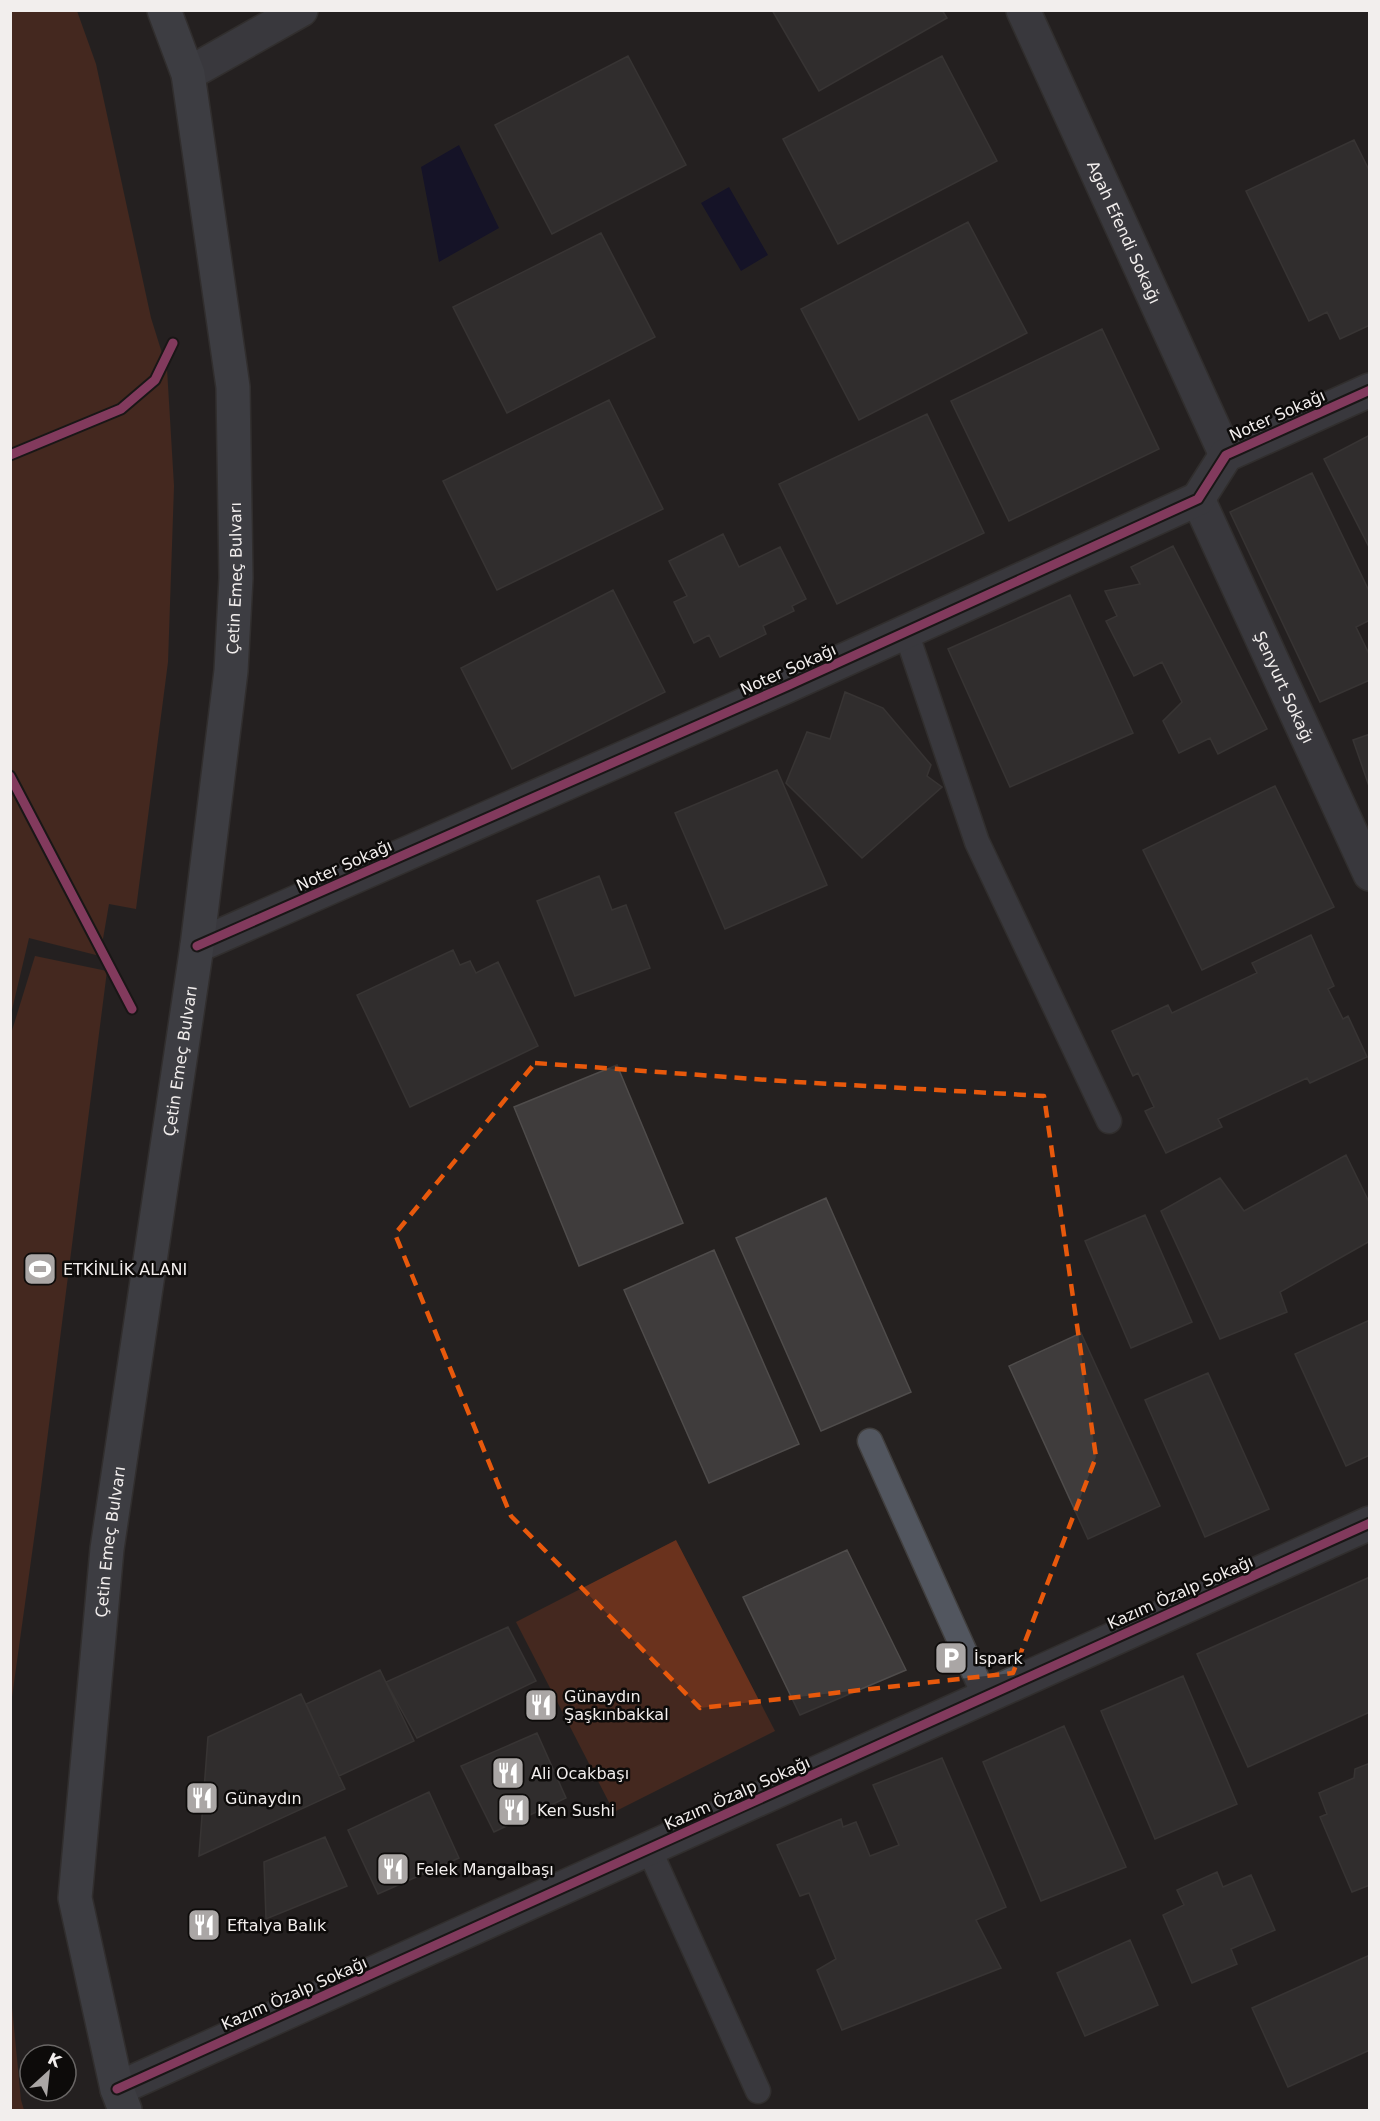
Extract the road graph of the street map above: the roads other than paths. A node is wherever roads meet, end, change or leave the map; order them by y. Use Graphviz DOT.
graph roads {
  1 [pos="164,10"];
  2 [pos="301,10"];
  3 [pos="1023,10"];
  4 [pos="188,74"];
  5 [pos="1370,390"];
  6 [pos="1226,455"];
  7 [pos="1198,499"];
  8 [pos="906,632"];
  9 [pos="1370,874"];
  10 [pos="197,946"];
  11 [pos="1109,1122"];
  12 [pos="870,1441"];
  13 [pos="1370,1523"];
  14 [pos="985,1697"];
  15 [pos="649,1849"];
  16 [pos="758,2091"];
  17 [pos="121,2100"];
  1 -- 4 [label="main road, Çetin Emeç Bulvarı"];
  2 -- 4 [label="street"];
  3 -- 6 [label="street, Agah Efendi Sokağı"];
  4 -- 10 [label="main road, Çetin Emeç Bulvarı"];
  5 -- 6 [label="street, Noter Sokağı"];
  6 -- 7 [label="street, Noter Sokağı"];
  7 -- 8 [label="street, Noter Sokağı"];
  7 -- 9 [label="street, Şenyurt Sokağı"];
  8 -- 10 [label="street, Noter Sokağı"];
  8 -- 11 [label="lane"];
  10 -- 17 [label="main road, Çetin Emeç Bulvarı"];
  12 -- 14 [label="lane"];
  13 -- 14 [label="street, Kazım Özalp Sokağı"];
  14 -- 15 [label="street, Kazım Özalp Sokağı"];
  15 -- 16 [label="lane"];
  15 -- 17 [label="street, Kazım Özalp Sokağı"];
}
